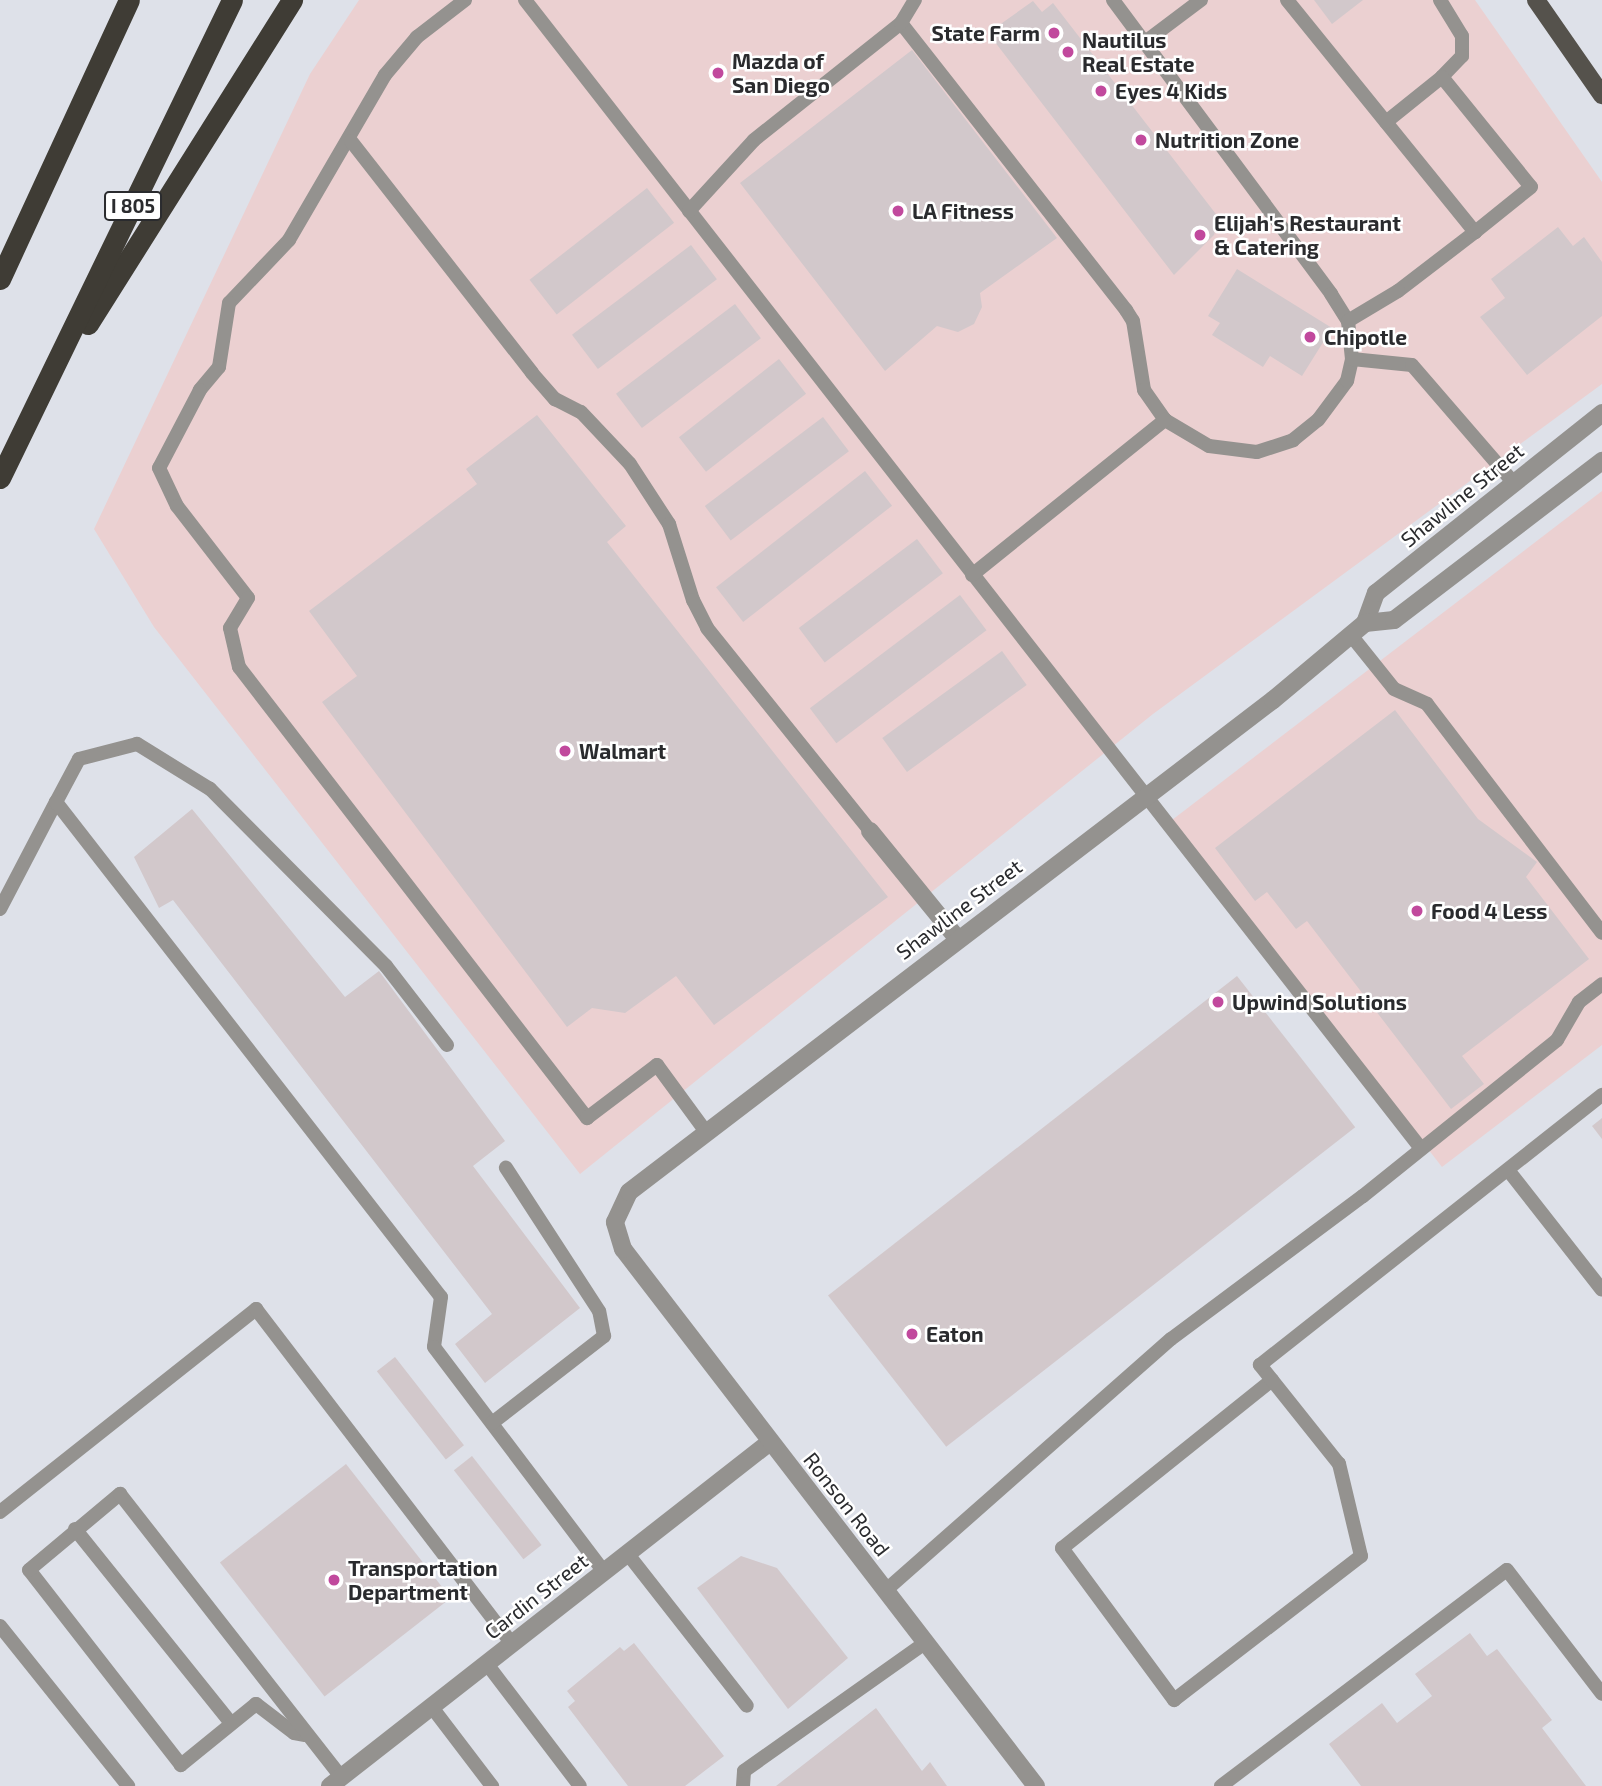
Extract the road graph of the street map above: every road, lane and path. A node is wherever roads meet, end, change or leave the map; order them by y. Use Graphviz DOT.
graph roads {
  1 [pos="129,0"];
  2 [pos="232,0"];
  3 [pos="292,0"];
  4 [pos="465,0"];
  5 [pos="526,0"];
  6 [pos="915,0"];
  7 [pos="1113,0"];
  8 [pos="1201,0"];
  9 [pos="1287,0"];
  10 [pos="1440,0"];
  11 [pos="1536,0"];
  12 [pos="901,23"];
  13 [pos="1145,42"];
  14 [pos="1442,77"];
  15 [pos="1602,95"];
  16 [pos="1386,122"];
  17 [pos="351,141"];
  18 [pos="689,211"];
  19 [pos="1475,232"];
  20 [pos="0,279"];
  21 [pos="1348,321"];
  22 [pos="1352,359"];
  23 [pos="33,411"];
  24 [pos="1602,413"];
  25 [pos="1165,420"];
  26 [pos="1599,469"];
  27 [pos="0,478"];
  28 [pos="1514,483"];
  29 [pos="972,575"];
  30 [pos="1358,629"];
  31 [pos="1144,797"];
  32 [pos="56,802"];
  33 [pos="870,831"];
  34 [pos="0,909"];
  35 [pos="1602,933"];
  36 [pos="957,939"];
  37 [pos="1602,984"];
  38 [pos="447,1045"];
  39 [pos="1602,1096"];
  40 [pos="706,1132"];
  41 [pos="1420,1147"];
  42 [pos="506,1168"];
  43 [pos="1508,1170"];
  44 [pos="623,1249"];
  45 [pos="1602,1290"];
  46 [pos="1272,1380"];
  47 [pos="492,1423"];
  48 [pos="770,1441"];
  49 [pos="0,1512"];
  50 [pos="75,1529"];
  51 [pos="627,1553"];
  52 [pos="604,1572"];
  53 [pos="885,1591"];
  54 [pos="0,1626"];
  55 [pos="925,1643"];
  56 [pos="512,1644"];
  57 [pos="487,1664"];
  58 [pos="1602,1694"];
  59 [pos="432,1706"];
  60 [pos="747,1706"];
  61 [pos="230,1722"];
  62 [pos="305,1735"];
  63 [pos="335,1782"];
  64 [pos="128,1786"];
  65 [pos="492,1786"];
  66 [pos="580,1786"];
  67 [pos="743,1786"];
  68 [pos="1036,1786"];
  69 [pos="1222,1786"];
  1 -- 20 [label="highway"];
  2 -- 23 [label="highway, I 805"];
  3 -- 23 [label="highway"];
  4 -- 17 [label="lane"];
  5 -- 18 [label="lane"];
  6 -- 12 [label="lane"];
  7 -- 13 [label="lane"];
  8 -- 13 [label="lane"];
  9 -- 16 [label="lane"];
  10 -- 14 [label="lane"];
  11 -- 15 [label="main road"];
  12 -- 18 [label="lane"];
  12 -- 25 [label="lane"];
  13 -- 21 [label="lane"];
  14 -- 16 [label="lane"];
  14 -- 19 [label="lane"];
  16 -- 19 [label="lane"];
  17 -- 33 [label="lane"];
  17 -- 40 [label="lane"];
  18 -- 29 [label="lane"];
  19 -- 21 [label="lane"];
  21 -- 22 [label="lane"];
  22 -- 25 [label="lane"];
  22 -- 28 [label="lane"];
  23 -- 27 [label="highway, I 805"];
  24 -- 28 [label="street, Shawline Street"];
  25 -- 29 [label="lane"];
  26 -- 30 [label="street, Shawline Street"];
  28 -- 30 [label="street, Shawline Street"];
  29 -- 31 [label="lane"];
  30 -- 31 [label="street, Shawline Street"];
  30 -- 35 [label="lane"];
  31 -- 36 [label="street, Shawline Street"];
  31 -- 41 [label="lane"];
  32 -- 34 [label="lane"];
  32 -- 38 [label="lane"];
  32 -- 47 [label="lane"];
  33 -- 36 [label="street"];
  36 -- 40 [label="street, Shawline Street"];
  37 -- 41 [label="lane"];
  39 -- 43 [label="lane"];
  40 -- 44 [label="street, Shawline Street"];
  41 -- 53 [label="lane"];
  42 -- 47 [label="lane"];
  43 -- 45 [label="lane"];
  43 -- 46 [label="lane"];
  44 -- 48 [label="street, Ronson Road"];
  46 -- 46 [label="lane"];
  47 -- 52 [label="lane"];
  48 -- 51 [label="street, Cardin Street"];
  48 -- 53 [label="street, Ronson Road"];
  49 -- 56 [label="lane"];
  50 -- 61 [label="lane"];
  50 -- 61 [label="lane"];
  50 -- 62 [label="lane"];
  51 -- 52 [label="street, Cardin Street"];
  51 -- 60 [label="lane"];
  52 -- 56 [label="street, Cardin Street"];
  53 -- 55 [label="street, Ronson Road"];
  54 -- 64 [label="lane"];
  55 -- 67 [label="lane"];
  55 -- 68 [label="street, Ronson Road"];
  56 -- 57 [label="street, Cardin Street"];
  57 -- 59 [label="street, Cardin Street"];
  57 -- 66 [label="lane"];
  58 -- 69 [label="lane"];
  59 -- 63 [label="street, Cardin Street"];
  59 -- 65 [label="lane"];
  61 -- 62 [label="lane"];
  62 -- 63 [label="lane"];
}
